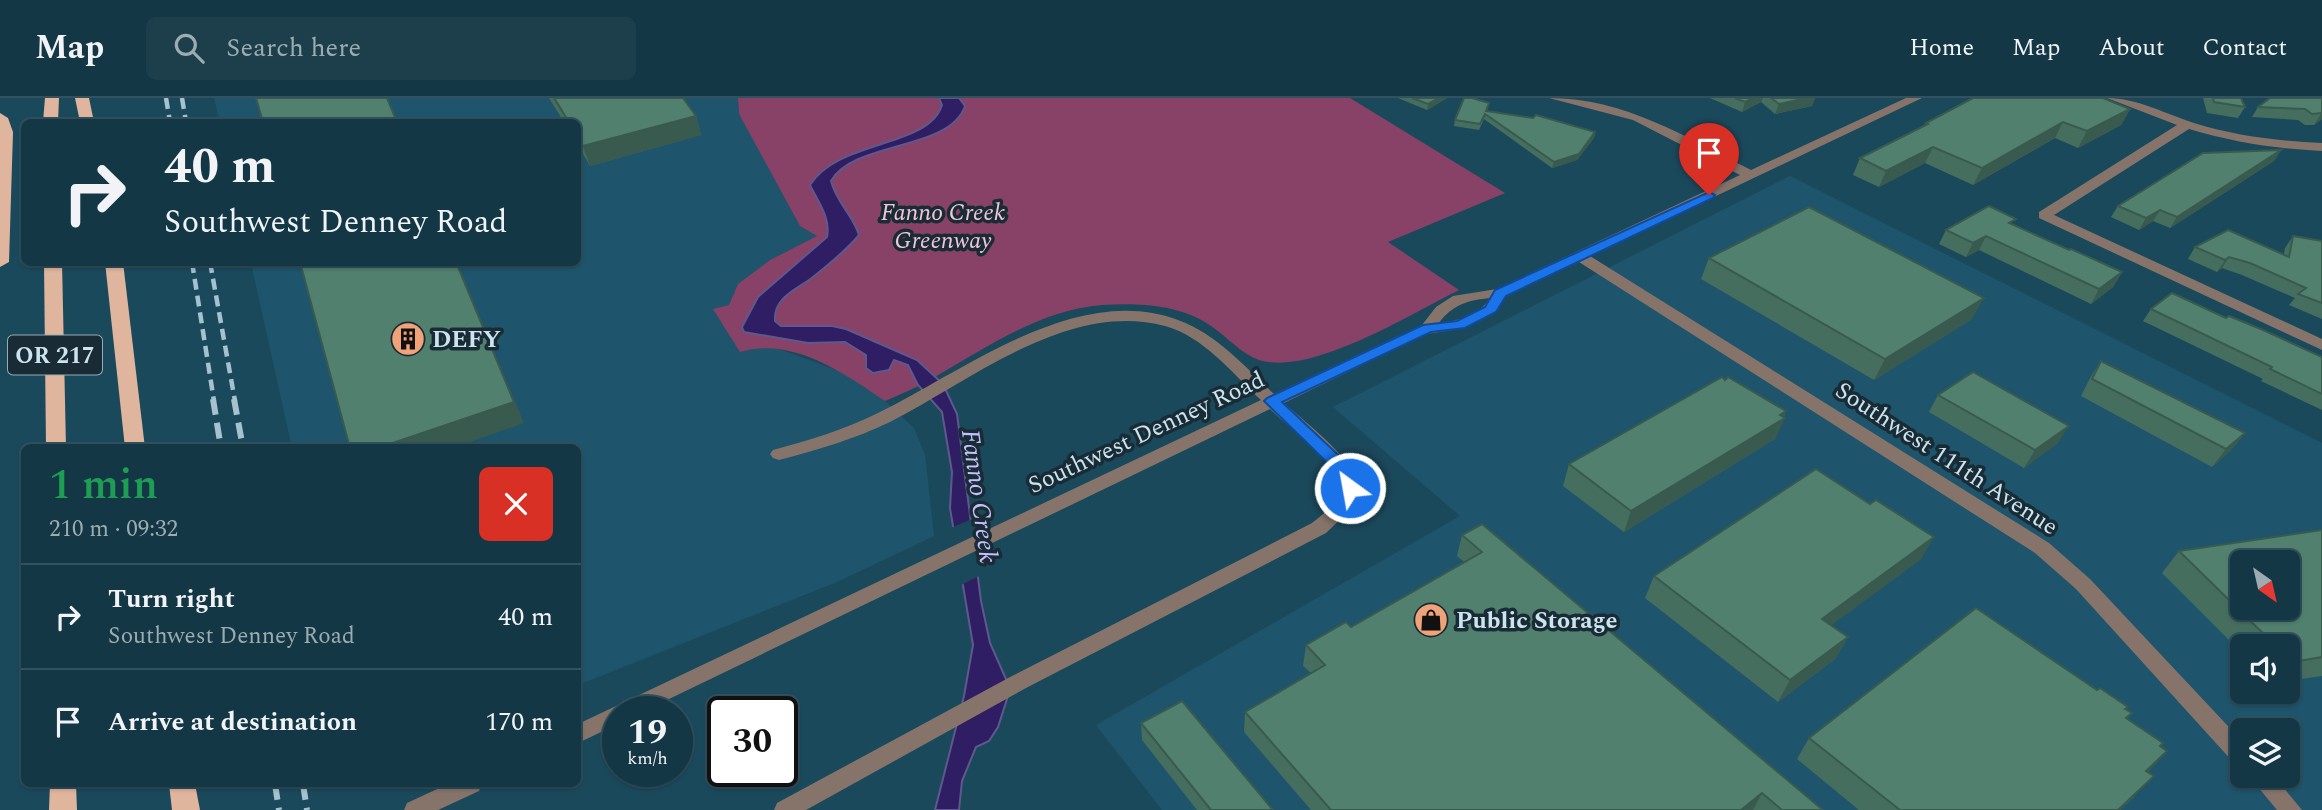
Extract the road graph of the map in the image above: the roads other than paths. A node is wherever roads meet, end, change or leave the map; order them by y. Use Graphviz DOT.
graph roads {
  1 [pos="52,98"];
  2 [pos="82,98"];
  3 [pos="1555,98"];
  4 [pos="1916,98"];
  5 [pos="2113,98"];
  6 [pos="0,118"];
  7 [pos="51,119"];
  8 [pos="86,119"];
  9 [pos="2185,126"];
  10 [pos="2322,147"];
  11 [pos="1752,176"];
  12 [pos="1580,256"];
  13 [pos="0,262"];
  14 [pos="54,266"];
  15 [pos="114,266"];
  16 [pos="1500,293"];
  17 [pos="1428,328"];
  18 [pos="2322,345"];
  19 [pos="1272,401"];
  20 [pos="56,444"];
  21 [pos="135,444"];
  22 [pos="779,454"];
  23 [pos="655,696"];
  24 [pos="602,722"];
  25 [pos="581,732"];
  26 [pos="2230,743"];
  27 [pos="62,787"];
  28 [pos="182,787"];
  29 [pos="465,787"];
  30 [pos="2271,788"];
  31 [pos="63,810"];
  32 [pos="186,810"];
  33 [pos="415,810"];
  34 [pos="785,810"];
  35 [pos="2291,810"];
  1 -- 7 [label="highway"];
  2 -- 8 [label="highway"];
  3 -- 11 [label="street"];
  4 -- 11 [label="street, Southwest Denney Road"];
  5 -- 9 [label="street"];
  6 -- 13 [label="highway"];
  9 -- 10 [label="street"];
  9 -- 18 [label="street"];
  11 -- 12 [label="street, Southwest Denney Road"];
  12 -- 16 [label="street, Southwest Denney Road"];
  12 -- 26 [label="street, Southwest 111th Avenue"];
  14 -- 20 [label="highway, OR 217"];
  15 -- 21 [label="highway"];
  16 -- 17 [label="street, Southwest Denney Road"];
  16 -- 17 [label="street, Southwest Denney Road"];
  17 -- 19 [label="street, Southwest Denney Road"];
  19 -- 22 [label="street"];
  19 -- 23 [label="street, Southwest Denney Road"];
  19 -- 34 [label="street"];
  24 -- 25 [label="street, Southwest Denney Road"];
  27 -- 31 [label="highway"];
  28 -- 32 [label="highway"];
  29 -- 33 [label="street"];
  30 -- 35 [label="street"];
}
